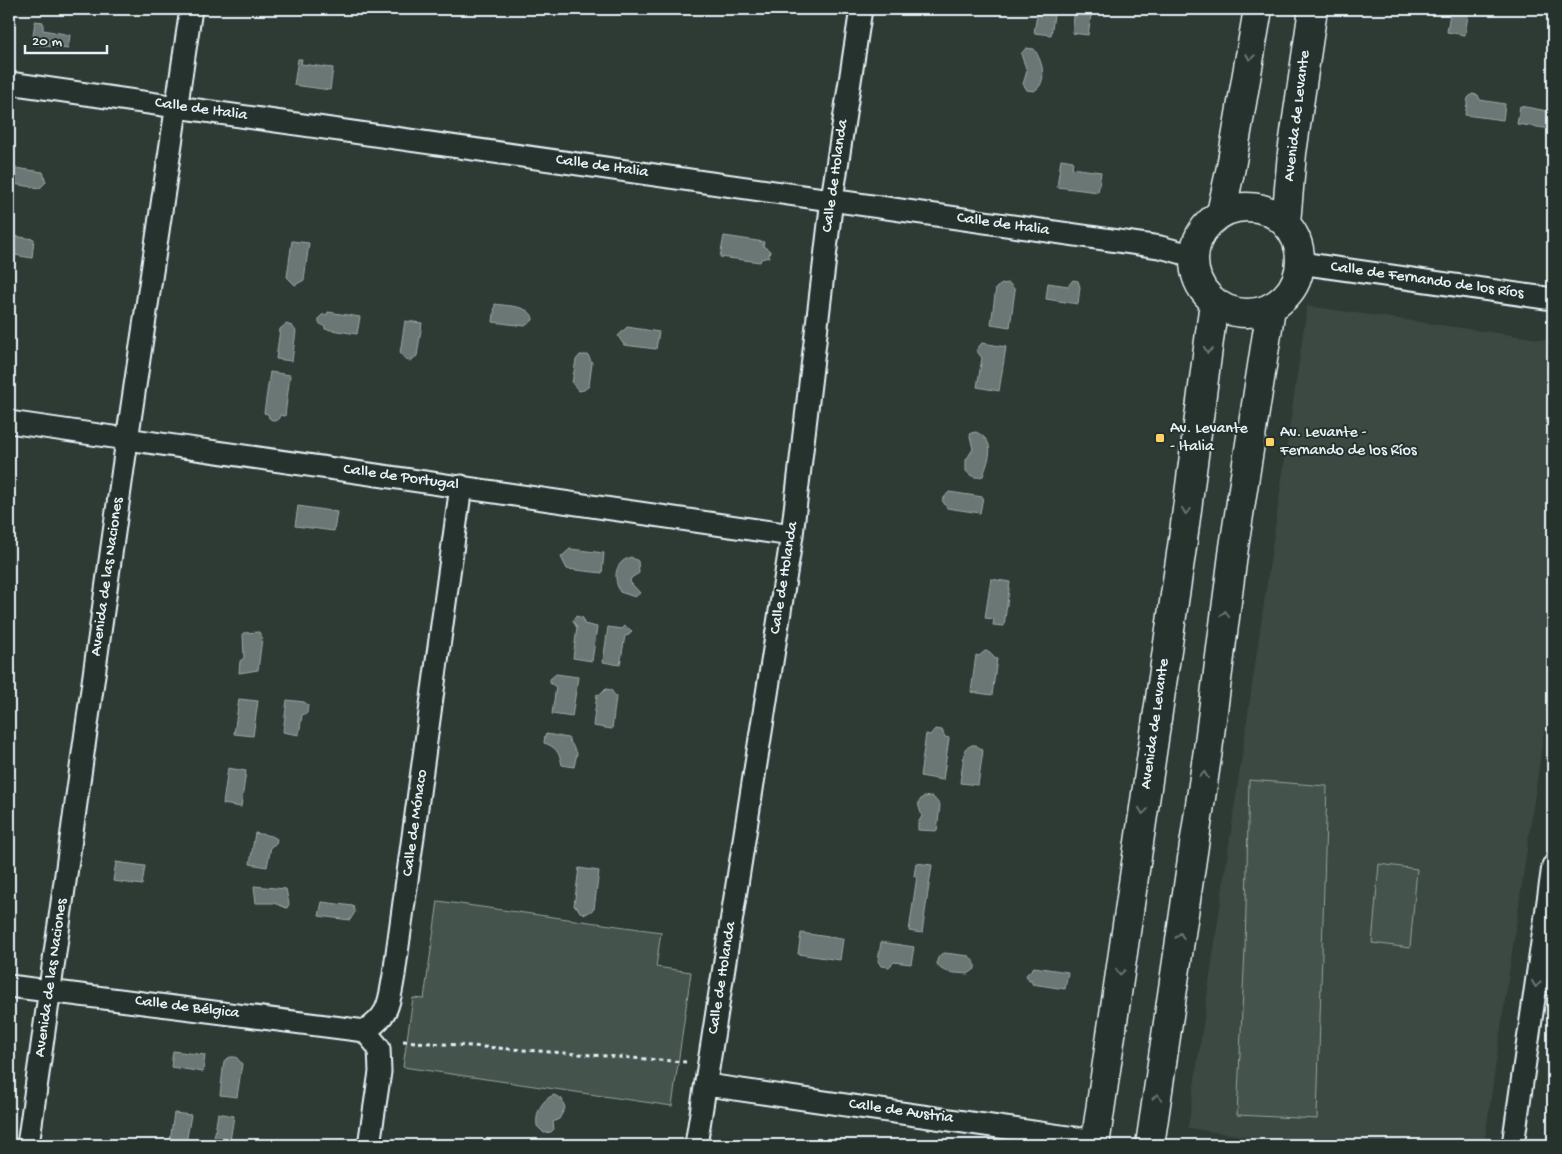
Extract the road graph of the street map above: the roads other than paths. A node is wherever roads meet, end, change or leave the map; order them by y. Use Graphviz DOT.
graph roads {
  1 [pos="191,9"];
  2 [pos="861,9"];
  3 [pos="1258,9"];
  4 [pos="1313,9"];
  5 [pos="9,83"];
  6 [pos="176,108"];
  7 [pos="832,199"];
  8 [pos="1221,214"];
  9 [pos="1286,223"];
  10 [pos="1194,256"];
  11 [pos="1300,263"];
  12 [pos="1553,299"];
  13 [pos="1214,302"];
  14 [pos="1271,308"];
  15 [pos="9,422"];
  16 [pos="127,440"];
  17 [pos="461,486"];
  18 [pos="792,535"];
  19 [pos="1553,866"];
  20 [pos="9,986"];
  21 [pos="50,990"];
  22 [pos="365,1031"];
  23 [pos="706,1085"];
  24 [pos="1096,1143"];
  25 [pos="28,1145"];
  26 [pos="369,1145"];
  27 [pos="696,1145"];
  28 [pos="1150,1145"];
  29 [pos="1513,1145"];
  1 -- 6 [label="street, Avenida de las Naciones"];
  2 -- 7 [label="street, Calle de Holanda"];
  3 -- 8 [label="street, one-way"];
  4 -- 9 [label="street, Avenida de Levante"];
  5 -- 6 [label="street, Calle de Italia"];
  6 -- 7 [label="street, Calle de Italia"];
  6 -- 16 [label="street, Avenida de las Naciones"];
  7 -- 10 [label="street, Calle de Italia"];
  7 -- 18 [label="street, Calle de Holanda"];
  8 -- 9 [label="street"];
  8 -- 10 [label="street"];
  9 -- 11 [label="street"];
  10 -- 13 [label="street"];
  11 -- 12 [label="street, Calle de Fernando de los Ríos"];
  11 -- 14 [label="street"];
  13 -- 14 [label="street"];
  13 -- 24 [label="street, Avenida de Levante, one-way"];
  28 -- 14 [label="street, one-way"];
  15 -- 16 [label="street, Calle de Portugal"];
  16 -- 17 [label="street, Calle de Portugal"];
  16 -- 21 [label="street, Avenida de las Naciones"];
  17 -- 18 [label="street, Calle de Portugal"];
  17 -- 22 [label="street, Calle de Mónaco"];
  18 -- 23 [label="street, Calle de Holanda"];
  19 -- 29 [label="street, one-way"];
  20 -- 21 [label="street, Calle de Bélgica"];
  21 -- 22 [label="street, Calle de Bélgica"];
  21 -- 25 [label="street, Avenida de las Naciones"];
  22 -- 26 [label="street"];
  23 -- 24 [label="street, Calle de Austria"];
  23 -- 27 [label="street, Calle de Holanda"];
}
